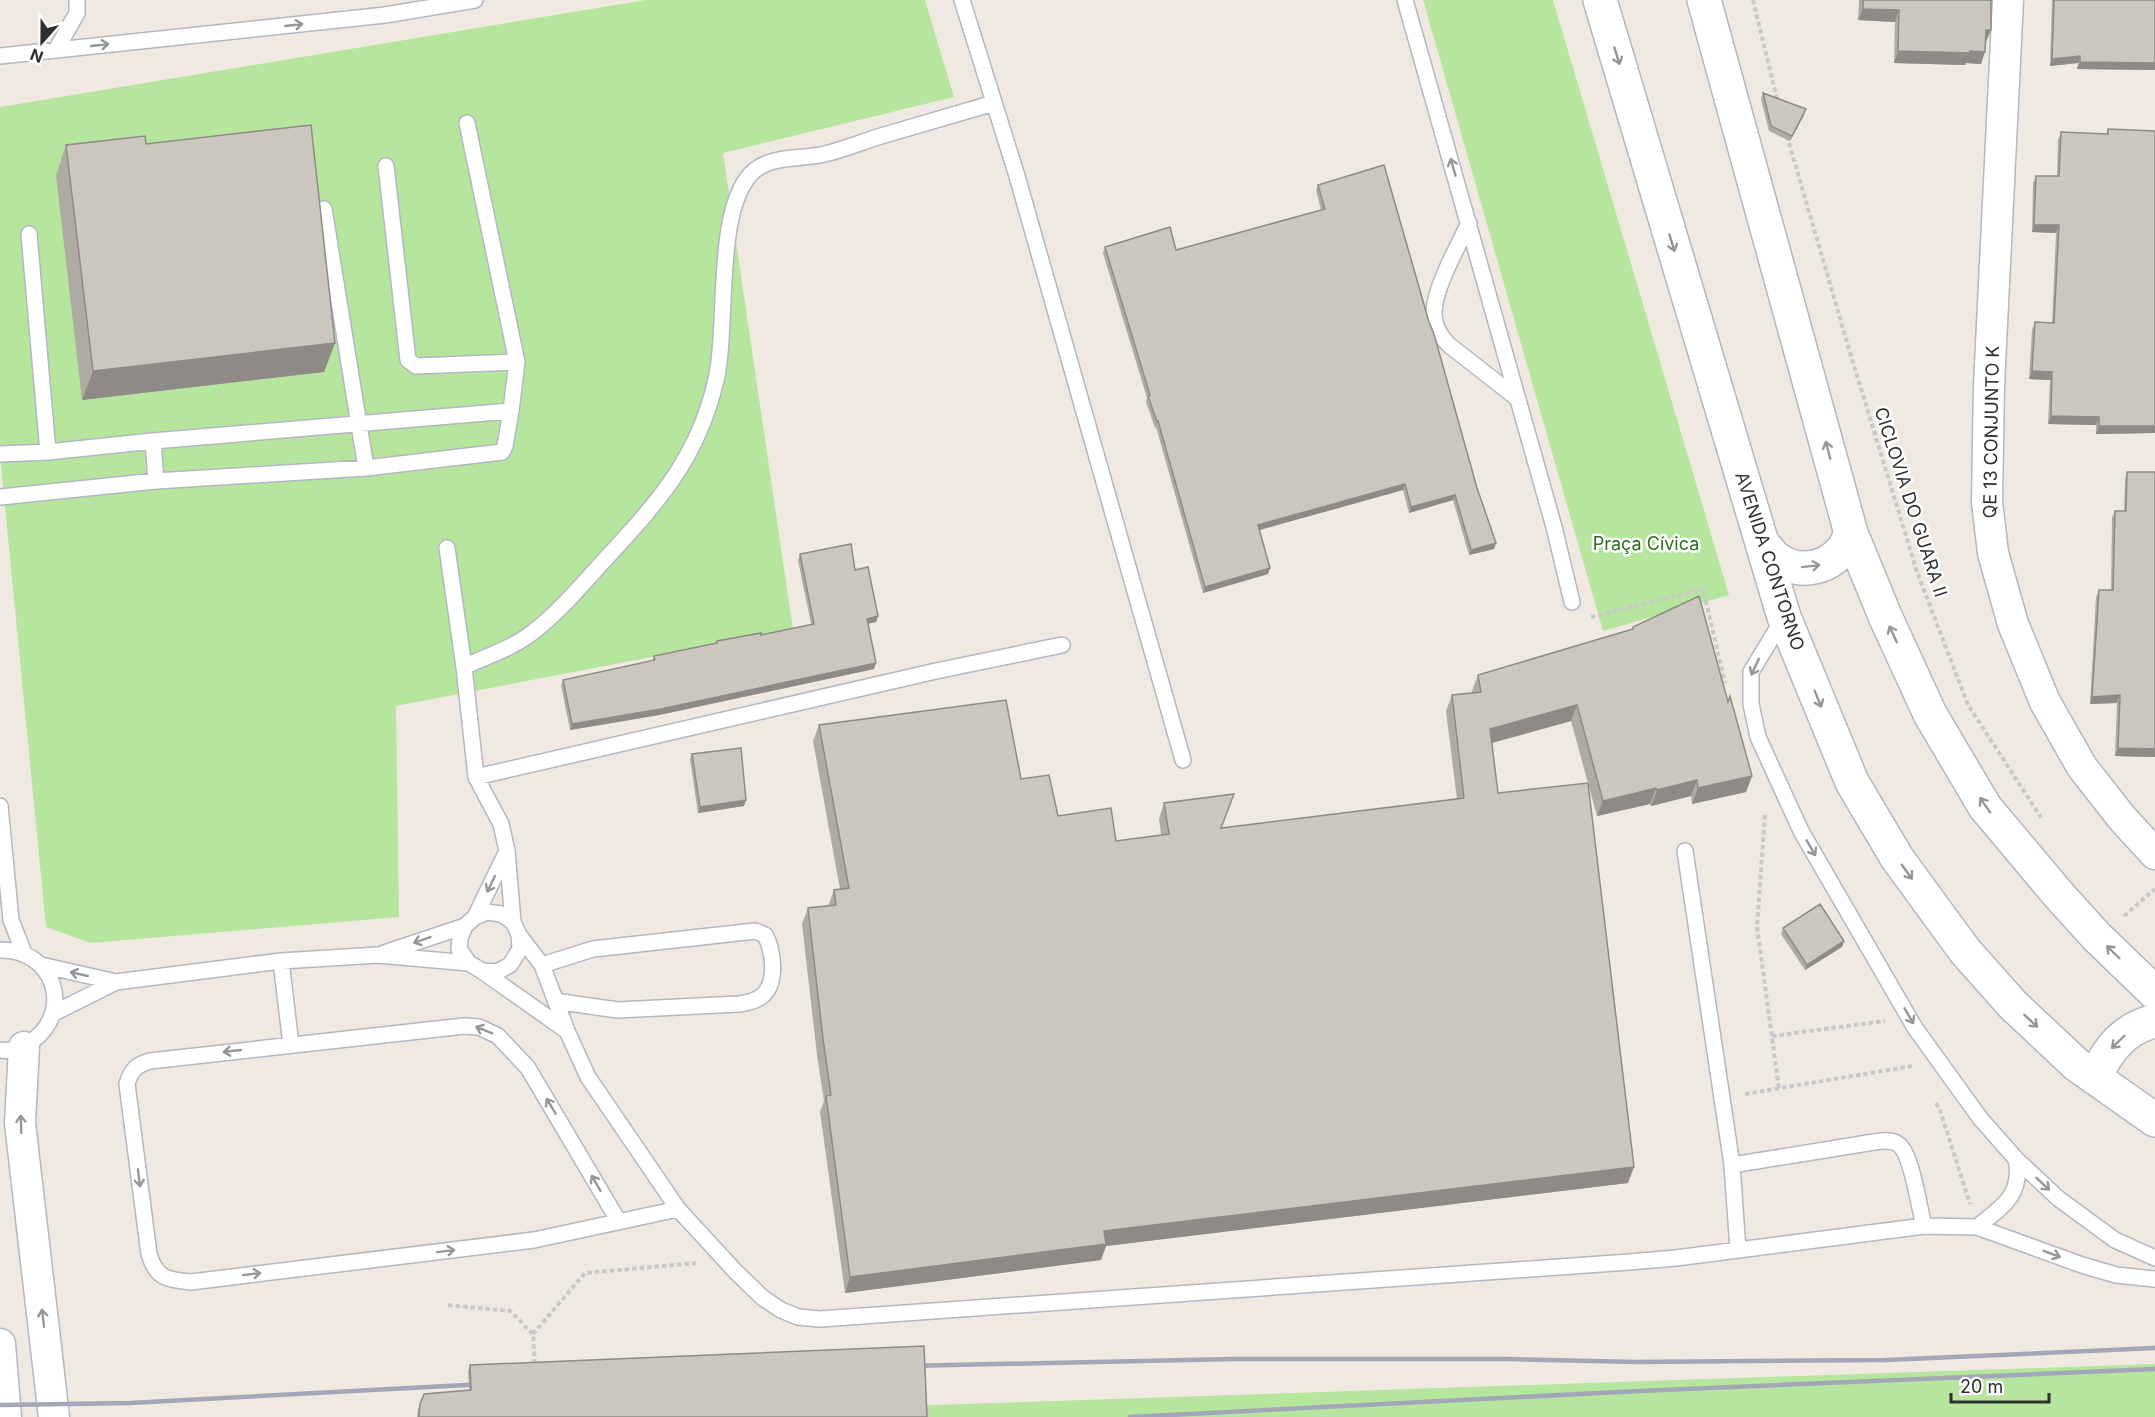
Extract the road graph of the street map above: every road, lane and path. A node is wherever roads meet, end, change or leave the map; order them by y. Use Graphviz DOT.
graph roads {
  1 [pos="77,0"];
  2 [pos="475,0"];
  3 [pos="962,0"];
  4 [pos="1405,0"];
  5 [pos="1600,0"];
  6 [pos="1704,0"];
  7 [pos="1753,0"];
  8 [pos="2008,0"];
  9 [pos="56,50"];
  10 [pos="0,56"];
  11 [pos="994,103"];
  12 [pos="1780,110"];
  13 [pos="467,123"];
  14 [pos="1785,131"];
  15 [pos="386,166"];
  16 [pos="324,209"];
  17 [pos="1469,223"];
  18 [pos="29,234"];
  19 [pos="517,362"];
  20 [pos="1518,399"];
  21 [pos="511,411"];
  22 [pos="359,425"];
  23 [pos="153,441"];
  24 [pos="48,452"];
  25 [pos="0,454"];
  26 [pos="366,468"];
  27 [pos="156,481"];
  28 [pos="0,497"];
  29 [pos="1851,533"];
  30 [pos="1764,545"];
  31 [pos="447,548"];
  32 [pos="1703,589"];
  33 [pos="1572,602"];
  34 [pos="1785,617"];
  35 [pos="1590,618"];
  36 [pos="1062,645"];
  37 [pos="465,667"];
  38 [pos="1183,760"];
  39 [pos="476,777"];
  40 [pos="0,806"];
  41 [pos="1764,815"];
  42 [pos="2044,822"];
  43 [pos="507,851"];
  44 [pos="1685,851"];
  45 [pos="2155,854"];
  46 [pos="2,863"];
  47 [pos="2155,889"];
  48 [pos="470,921"];
  49 [pos="516,928"];
  50 [pos="2096,936"];
  51 [pos="0,950"];
  52 [pos="24,953"];
  53 [pos="378,955"];
  54 [pos="281,961"];
  55 [pos="41,965"];
  56 [pos="542,965"];
  57 [pos="476,967"];
  58 [pos="116,982"];
  59 [pos="2155,993"];
  60 [pos="555,1001"];
  61 [pos="54,1013"];
  62 [pos="1889,1021"];
  63 [pos="2155,1022"];
  64 [pos="567,1031"];
  65 [pos="1772,1036"];
  66 [pos="291,1045"];
  67 [pos="12,1048"];
  68 [pos="1915,1065"];
  69 [pos="2095,1078"];
  70 [pos="1779,1089"];
  71 [pos="1722,1098"];
  72 [pos="2155,1120"];
  73 [pos="2016,1159"];
  74 [pos="1732,1166"];
  75 [pos="678,1209"];
  76 [pos="619,1222"];
  77 [pos="1924,1226"];
  78 [pos="1977,1227"];
  79 [pos="1738,1250"];
  80 [pos="2155,1258"];
  81 [pos="725,1260"];
  82 [pos="2155,1279"];
  83 [pos="448,1305"];
  84 [pos="533,1334"];
  85 [pos="0,1344"];
  86 [pos="536,1371"];
  87 [pos="6,1417"];
  88 [pos="54,1417"];
  1 -- 9 [label="lane"];
  9 -- 2 [label="lane, one-way"];
  3 -- 11 [label="lane"];
  17 -- 4 [label="lane, one-way"];
  5 -- 30 [label="main road, AVENIDA CONTORNO, one-way"];
  29 -- 6 [label="main road, one-way"];
  7 -- 12 [label="path"];
  8 -- 45 [label="street, QE 13 CONJUNTO K"];
  9 -- 10 [label="lane"];
  11 -- 37 [label="lane"];
  11 -- 38 [label="lane"];
  13 -- 19 [label="lane"];
  14 -- 42 [label="path, CICLOVIA DO GUARA II"];
  15 -- 19 [label="lane"];
  16 -- 22 [label="lane"];
  17 -- 20 [label="lane"];
  17 -- 20 [label="lane"];
  18 -- 24 [label="lane"];
  19 -- 21 [label="lane"];
  20 -- 33 [label="lane"];
  21 -- 22 [label="lane"];
  21 -- 26 [label="lane"];
  22 -- 23 [label="lane"];
  22 -- 26 [label="lane"];
  23 -- 24 [label="lane"];
  23 -- 27 [label="lane"];
  24 -- 25 [label="lane"];
  26 -- 27 [label="lane"];
  27 -- 28 [label="lane"];
  30 -- 29 [label="main road, one-way"];
  50 -- 29 [label="main road, one-way"];
  30 -- 34 [label="main road, AVENIDA CONTORNO"];
  31 -- 37 [label="lane"];
  32 -- 35 [label="path"];
  34 -- 69 [label="main road, AVENIDA CONTORNO, one-way"];
  34 -- 73 [label="lane, one-way"];
  36 -- 39 [label="lane"];
  37 -- 39 [label="lane"];
  39 -- 43 [label="lane"];
  40 -- 46 [label="lane"];
  41 -- 65 [label="path"];
  43 -- 48 [label="lane, one-way"];
  43 -- 49 [label="lane"];
  44 -- 71 [label="lane"];
  46 -- 52 [label="lane"];
  47 -- 50 [label="path"];
  48 -- 49 [label="lane"];
  48 -- 53 [label="lane, one-way"];
  48 -- 57 [label="lane"];
  49 -- 56 [label="lane"];
  49 -- 57 [label="lane"];
  59 -- 50 [label="main road, one-way"];
  51 -- 52 [label="lane"];
  52 -- 55 [label="lane"];
  53 -- 54 [label="lane"];
  53 -- 57 [label="lane"];
  54 -- 58 [label="lane"];
  54 -- 66 [label="lane"];
  58 -- 55 [label="lane, one-way"];
  55 -- 61 [label="lane"];
  56 -- 60 [label="lane"];
  56 -- 60 [label="lane"];
  57 -- 64 [label="lane"];
  58 -- 61 [label="lane"];
  60 -- 64 [label="lane"];
  61 -- 67 [label="lane"];
  62 -- 65 [label="path"];
  63 -- 69 [label="main road, one-way"];
  64 -- 75 [label="lane"];
  65 -- 70 [label="path"];
  76 -- 66 [label="lane, one-way"];
  66 -- 76 [label="lane, one-way"];
  88 -- 67 [label="street, one-way"];
  68 -- 70 [label="path"];
  69 -- 72 [label="main road, AVENIDA CONTORNO"];
  70 -- 71 [label="path"];
  71 -- 74 [label="lane"];
  73 -- 78 [label="lane"];
  73 -- 80 [label="lane, one-way"];
  74 -- 77 [label="lane"];
  74 -- 79 [label="lane"];
  75 -- 76 [label="lane"];
  75 -- 81 [label="lane"];
  77 -- 78 [label="lane"];
  77 -- 79 [label="lane"];
  78 -- 82 [label="lane, one-way"];
  79 -- 81 [label="lane"];
  81 -- 84 [label="path"];
  83 -- 84 [label="path"];
  84 -- 86 [label="path"];
  85 -- 87 [label="street"];
}
